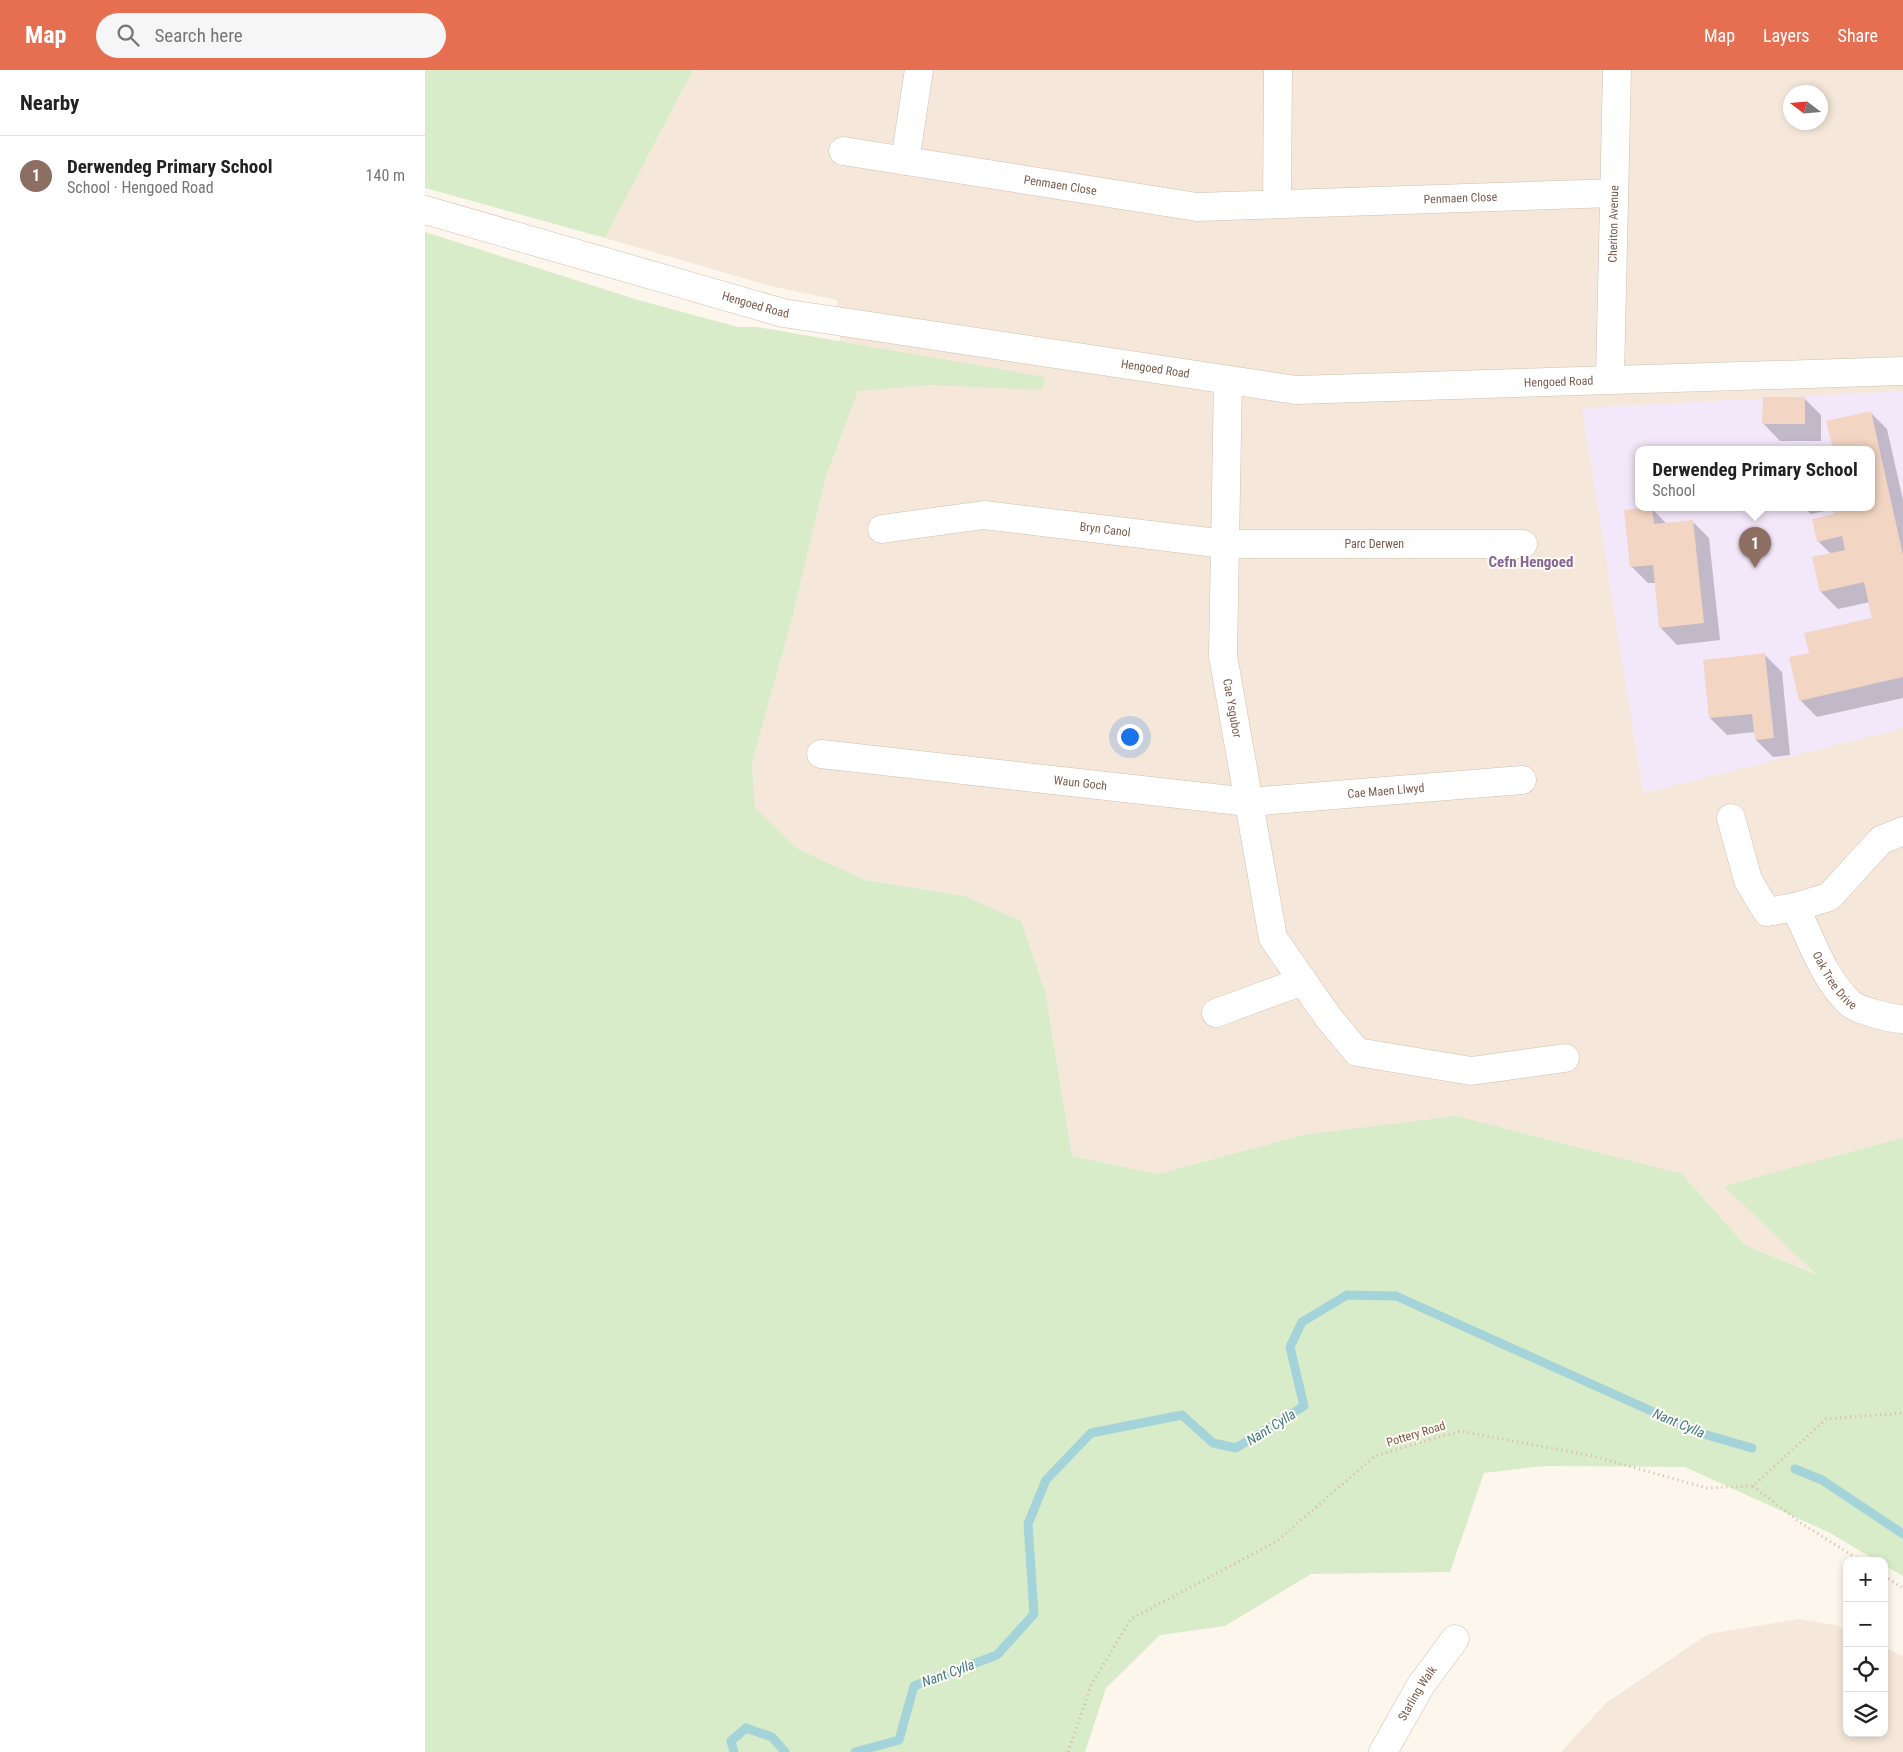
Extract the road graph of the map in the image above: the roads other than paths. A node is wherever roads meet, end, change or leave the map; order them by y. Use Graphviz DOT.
graph roads {
  1 [pos="919,70"];
  2 [pos="1278,70"];
  3 [pos="1617,70"];
  4 [pos="843,151"];
  5 [pos="905,161"];
  6 [pos="1614,193"];
  7 [pos="1277,204"];
  8 [pos="425,210"];
  9 [pos="1903,371"];
  10 [pos="1610,378"];
  11 [pos="1229,380"];
  12 [pos="882,529"];
  13 [pos="1225,544"];
  14 [pos="1523,544"];
  15 [pos="821,754"];
  16 [pos="1522,780"];
  17 [pos="1249,802"];
  18 [pos="1731,818"];
  19 [pos="1903,831"];
  20 [pos="1795,907"];
  21 [pos="1303,981"];
  22 [pos="1216,1014"];
  23 [pos="1903,1019"];
  24 [pos="1565,1058"];
  25 [pos="1455,1639"];
  26 [pos="1383,1752"];
  1 -- 5 [label="street"];
  2 -- 7 [label="street"];
  3 -- 6 [label="street, Cheriton Avenue"];
  4 -- 5 [label="street, Penmaen Close"];
  5 -- 7 [label="street, Penmaen Close"];
  6 -- 7 [label="street, Penmaen Close"];
  6 -- 10 [label="street, Cheriton Avenue"];
  8 -- 11 [label="street, Hengoed Road"];
  9 -- 10 [label="street, Hengoed Road"];
  10 -- 11 [label="street, Hengoed Road"];
  11 -- 13 [label="street, Cae Ysgubor"];
  12 -- 13 [label="street, Bryn Canol"];
  13 -- 14 [label="street, Parc Derwen"];
  13 -- 17 [label="street, Cae Ysgubor"];
  15 -- 17 [label="street, Waun Goch"];
  16 -- 17 [label="street, Cae Maen Llwyd"];
  17 -- 21 [label="street, Cae Ysgubor"];
  18 -- 20 [label="street"];
  19 -- 20 [label="street"];
  20 -- 23 [label="street, Oak Tree Drive"];
  21 -- 22 [label="street"];
  21 -- 24 [label="street, Cae Ysgubor"];
  25 -- 26 [label="street, Starling Walk"];
}
